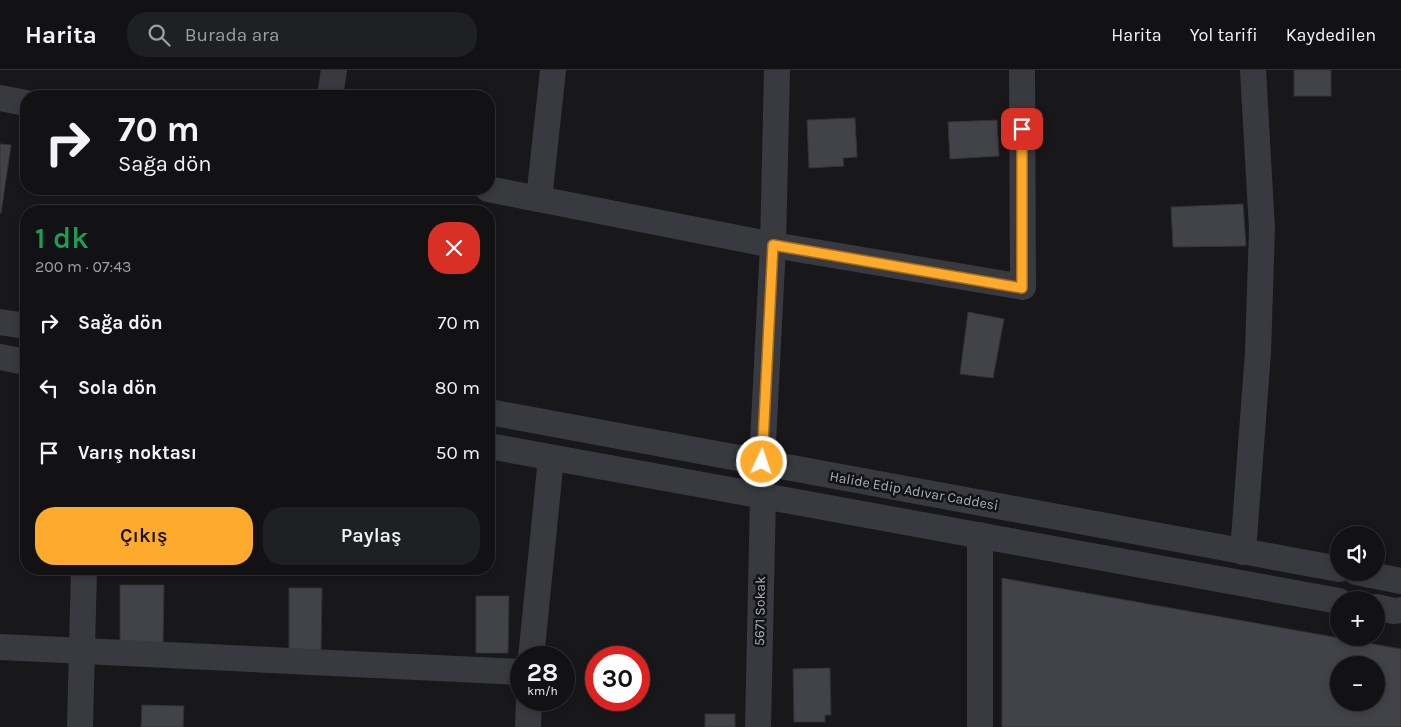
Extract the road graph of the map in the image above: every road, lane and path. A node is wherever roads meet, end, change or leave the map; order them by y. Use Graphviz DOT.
graph roads {
  1 [pos="334,70"];
  2 [pos="553,70"];
  3 [pos="778,70"];
  4 [pos="1022,70"];
  5 [pos="1253,70"];
  6 [pos="331,90"];
  7 [pos="0,98"];
  8 [pos="20,102"];
  9 [pos="495,190"];
  10 [pos="539,199"];
  11 [pos="773,245"];
  12 [pos="0,322"];
  13 [pos="20,325"];
  14 [pos="0,357"];
  15 [pos="20,361"];
  16 [pos="495,413"];
  17 [pos="495,447"];
  18 [pos="551,458"];
  19 [pos="762,462"];
  20 [pos="763,496"];
  21 [pos="980,536"];
  22 [pos="1243,552"];
  23 [pos="1330,567"];
  24 [pos="84,575"];
  25 [pos="1385,578"];
  26 [pos="1401,581"];
  27 [pos="1330,599"];
  28 [pos="1385,609"];
  29 [pos="1401,610"];
  30 [pos="532,646"];
  31 [pos="0,647"];
  32 [pos="81,651"];
  33 [pos="510,671"];
  34 [pos="529,711"];
  35 [pos="80,727"];
  36 [pos="528,727"];
  37 [pos="758,727"];
  38 [pos="980,727"];
  1 -- 6 [label="street"];
  2 -- 10 [label="street"];
  3 -- 11 [label="street"];
  4 -- 11 [label="street"];
  5 -- 22 [label="street"];
  7 -- 8 [label="street"];
  9 -- 10 [label="street"];
  10 -- 11 [label="street"];
  11 -- 19 [label="street"];
  12 -- 13 [label="street"];
  14 -- 15 [label="street"];
  16 -- 19 [label="street, Halide Edip Adıvar Caddesi"];
  17 -- 18 [label="street"];
  18 -- 20 [label="street"];
  18 -- 30 [label="street"];
  19 -- 22 [label="street, Halide Edip Adıvar Caddesi"];
  20 -- 21 [label="street"];
  20 -- 37 [label="street, 5671 Sokak"];
  21 -- 27 [label="street"];
  21 -- 38 [label="street"];
  22 -- 23 [label="street, Halide Edip Adıvar Caddesi"];
  24 -- 32 [label="street"];
  25 -- 26 [label="street"];
  28 -- 29 [label="street"];
  31 -- 32 [label="street"];
  32 -- 33 [label="street"];
  32 -- 35 [label="street"];
  34 -- 36 [label="street"];
}
